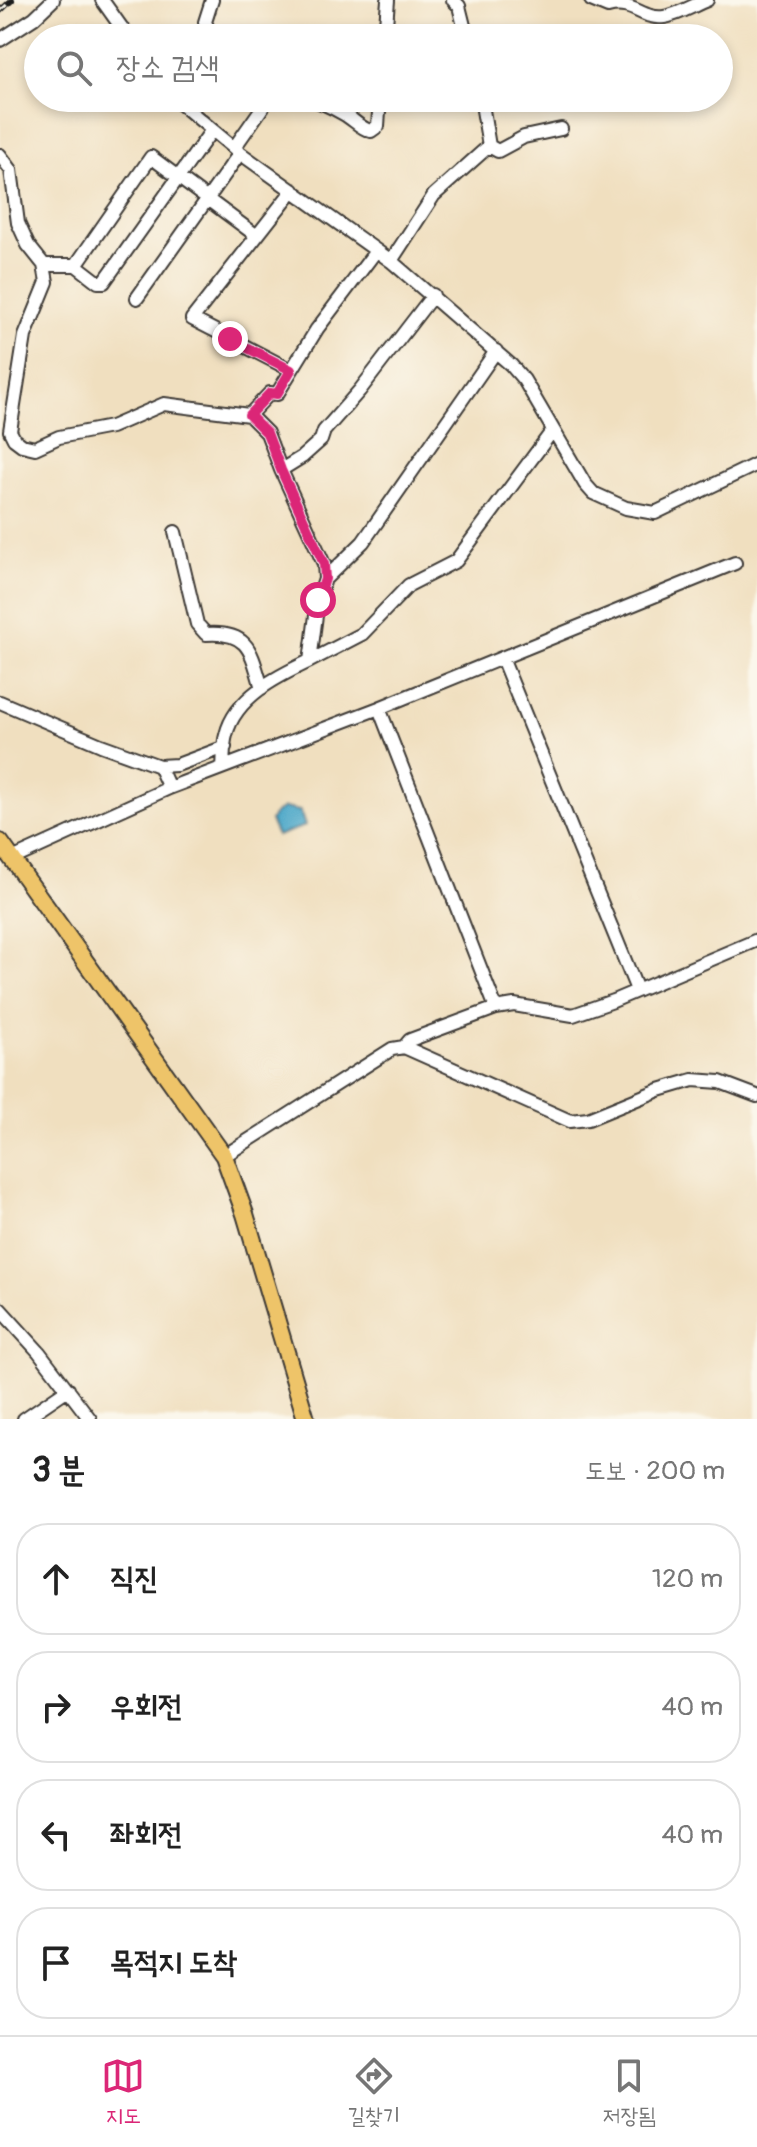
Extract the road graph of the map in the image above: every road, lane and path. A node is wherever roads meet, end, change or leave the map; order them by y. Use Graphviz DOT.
graph roads {
  1 [pos="53,0"];
  2 [pos="102,0"];
  3 [pos="212,0"];
  4 [pos="388,0"];
  5 [pos="453,0"];
  6 [pos="591,0"];
  7 [pos="707,0"];
  8 [pos="24,24"];
  9 [pos="25,24"];
  10 [pos="119,24"];
  11 [pos="206,24"];
  12 [pos="386,24"];
  13 [pos="464,24"];
  14 [pos="0,40"];
  15 [pos="191,112"];
  16 [pos="260,112"];
  17 [pos="341,112"];
  18 [pos="379,112"];
  19 [pos="483,112"];
  20 [pos="561,129"];
  21 [pos="212,130"];
  22 [pos="489,146"];
  23 [pos="237,150"];
  24 [pos="0,155"];
  25 [pos="179,176"];
  26 [pos="293,190"];
  27 [pos="208,198"];
  28 [pos="257,236"];
  29 [pos="376,251"];
  30 [pos="391,261"];
  31 [pos="44,265"];
  32 [pos="76,265"];
  33 [pos="433,295"];
  34 [pos="137,298"];
  35 [pos="496,351"];
  36 [pos="291,370"];
  37 [pos="249,415"];
  38 [pos="553,430"];
  39 [pos="757,464"];
  40 [pos="281,470"];
  41 [pos="175,532"];
  42 [pos="735,563"];
  43 [pos="325,579"];
  44 [pos="502,658"];
  45 [pos="310,661"];
  46 [pos="262,688"];
  47 [pos="0,702"];
  48 [pos="379,708"];
  49 [pos="225,747"];
  50 [pos="159,766"];
  51 [pos="223,767"];
  52 [pos="169,788"];
  53 [pos="0,842"];
  54 [pos="12,859"];
  55 [pos="757,940"];
  56 [pos="637,990"];
  57 [pos="496,1008"];
  58 [pos="404,1047"];
  59 [pos="757,1096"];
  60 [pos="224,1156"];
  61 [pos="0,1309"];
  62 [pos="68,1389"];
  63 [pos="24,1419"];
  64 [pos="90,1419"];
  65 [pos="306,1419"];
  1 -- 9 [label="street"];
  2 -- 10 [label="street"];
  3 -- 11 [label="street"];
  4 -- 12 [label="street"];
  5 -- 13 [label="street"];
  6 -- 7 [label="street"];
  8 -- 14 [label="street"];
  15 -- 21 [label="street"];
  16 -- 23 [label="street"];
  17 -- 18 [label="street"];
  19 -- 22 [label="street"];
  20 -- 22 [label="street"];
  21 -- 23 [label="street"];
  21 -- 25 [label="street"];
  22 -- 30 [label="street"];
  23 -- 26 [label="street"];
  23 -- 27 [label="street"];
  24 -- 31 [label="street"];
  25 -- 27 [label="street"];
  25 -- 32 [label="street"];
  25 -- 32 [label="street"];
  26 -- 28 [label="street"];
  26 -- 29 [label="street"];
  27 -- 28 [label="street"];
  27 -- 34 [label="street"];
  28 -- 36 [label="street"];
  29 -- 30 [label="street"];
  29 -- 36 [label="street"];
  30 -- 33 [label="street"];
  31 -- 32 [label="street"];
  31 -- 37 [label="street"];
  33 -- 35 [label="street"];
  33 -- 40 [label="street"];
  35 -- 38 [label="street"];
  35 -- 43 [label="street"];
  36 -- 37 [label="street"];
  37 -- 40 [label="street"];
  38 -- 39 [label="street"];
  38 -- 45 [label="street"];
  40 -- 43 [label="street"];
  41 -- 46 [label="street"];
  42 -- 44 [label="street"];
  43 -- 45 [label="street"];
  44 -- 48 [label="street"];
  44 -- 56 [label="street"];
  45 -- 46 [label="street"];
  46 -- 49 [label="street"];
  47 -- 50 [label="street"];
  48 -- 51 [label="street"];
  48 -- 57 [label="street"];
  49 -- 50 [label="street"];
  49 -- 51 [label="street"];
  50 -- 52 [label="street"];
  51 -- 52 [label="street"];
  52 -- 54 [label="street"];
  53 -- 54 [label="main road"];
  54 -- 60 [label="main road"];
  55 -- 56 [label="street"];
  56 -- 57 [label="street"];
  57 -- 58 [label="street"];
  58 -- 59 [label="street"];
  58 -- 60 [label="street"];
  60 -- 65 [label="main road"];
  61 -- 62 [label="street"];
  62 -- 63 [label="street"];
  62 -- 64 [label="street"];
}
